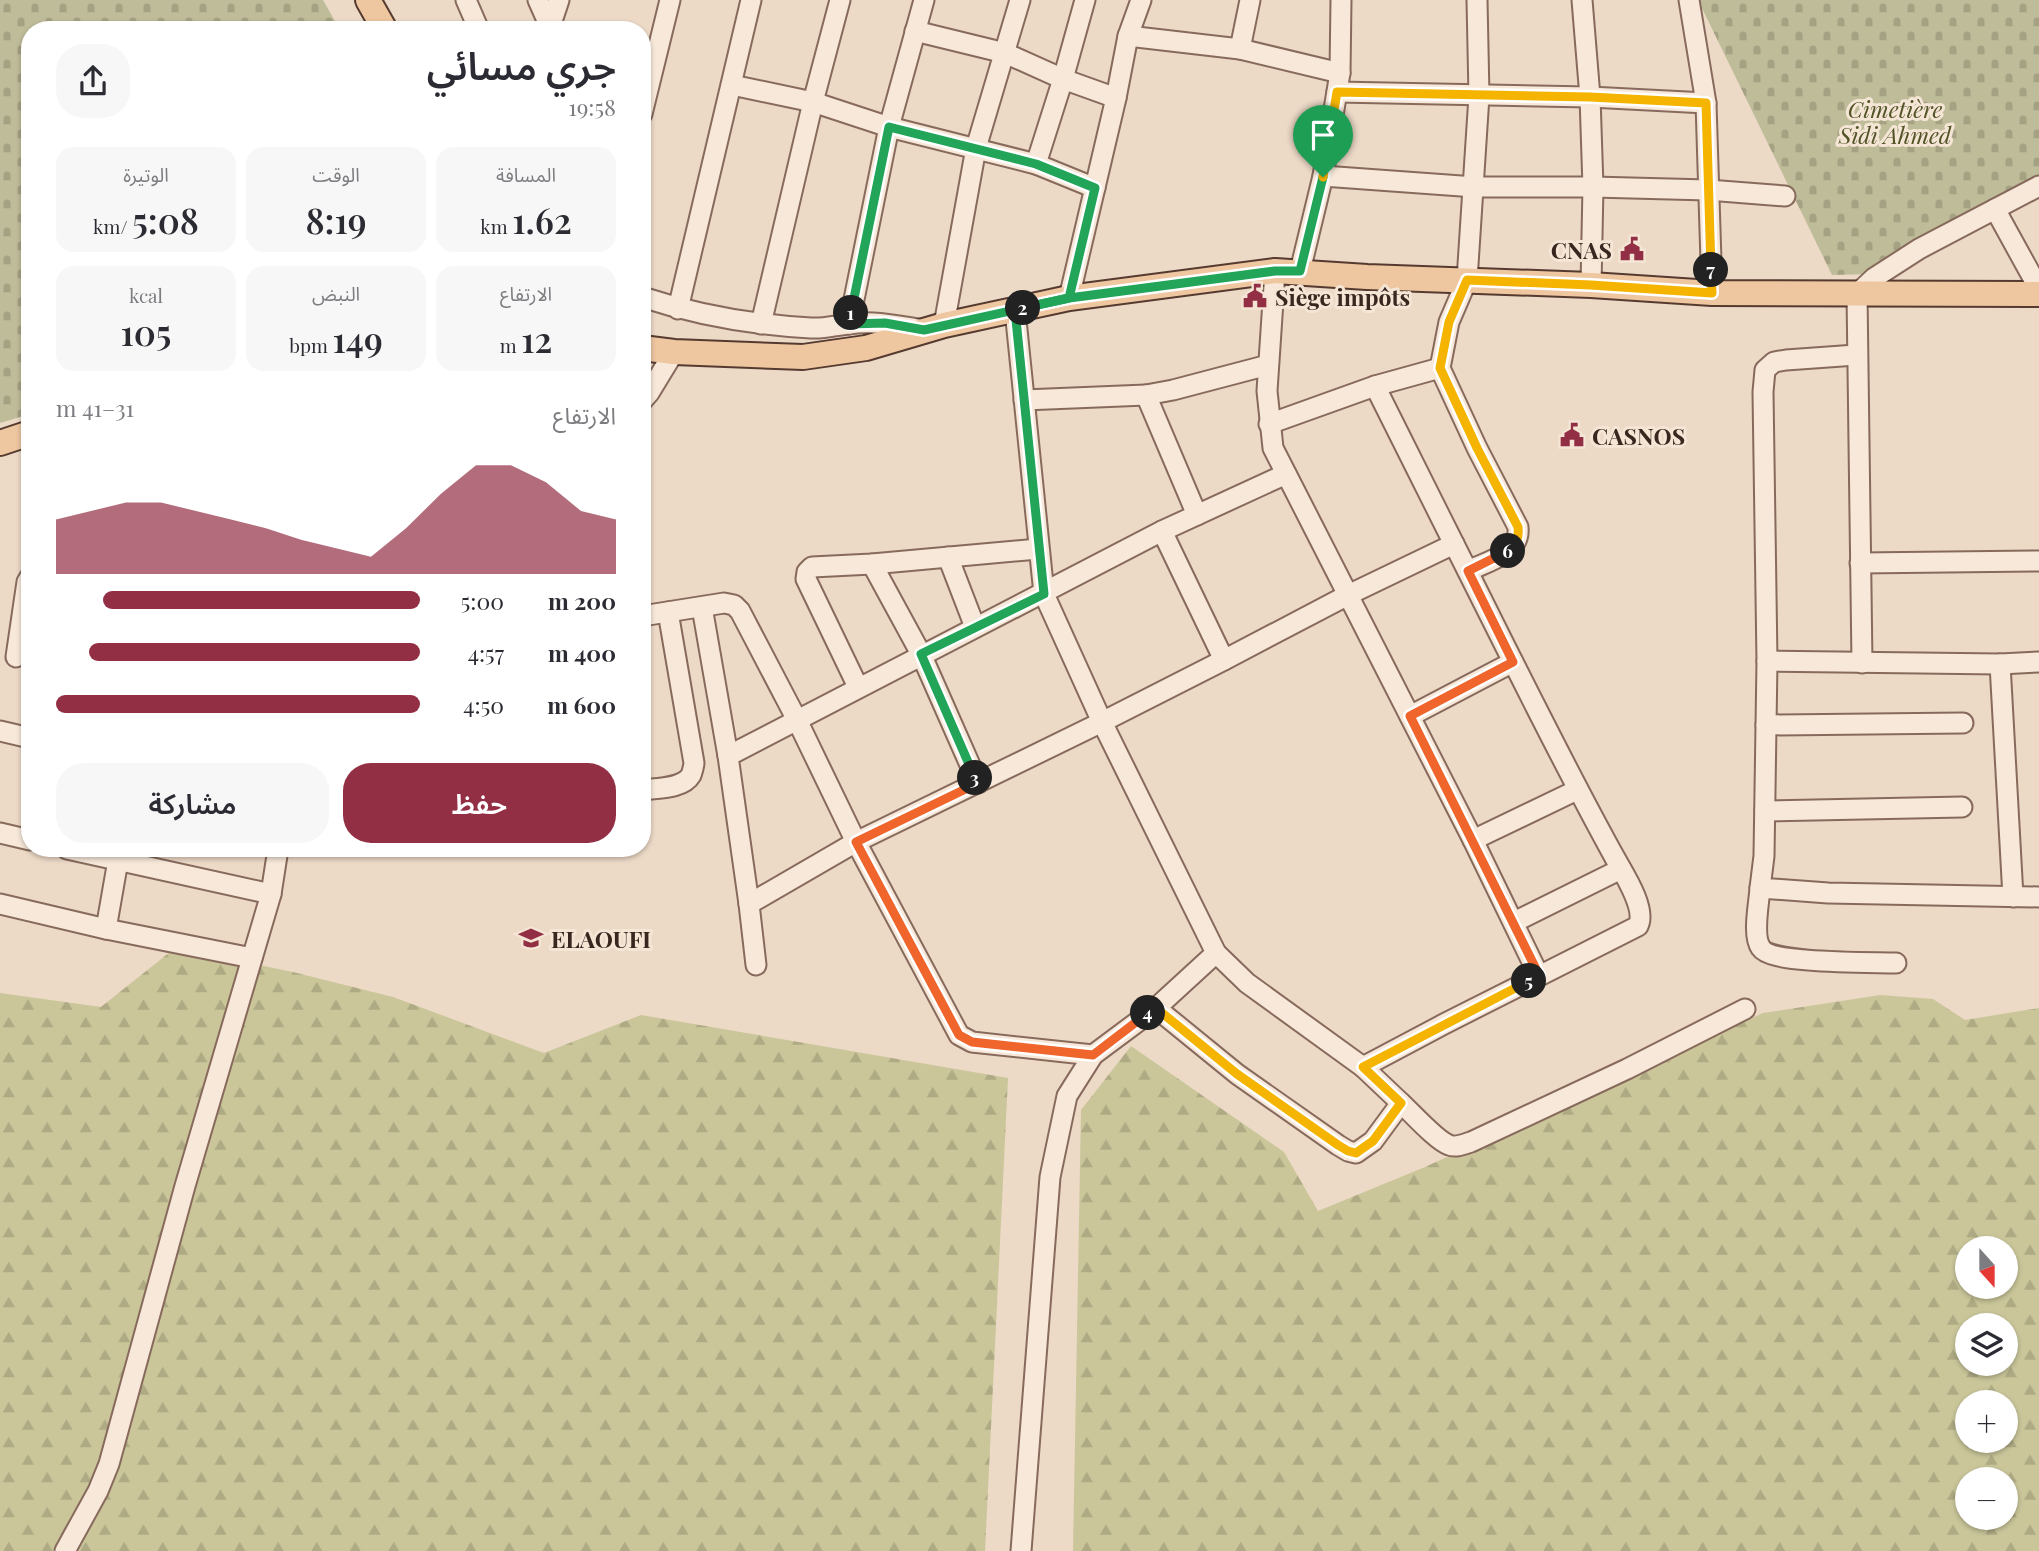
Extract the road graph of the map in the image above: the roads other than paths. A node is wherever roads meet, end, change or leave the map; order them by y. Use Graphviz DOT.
graph roads {
  1 [pos="368,0"];
  2 [pos="466,0"];
  3 [pos="538,0"];
  4 [pos="559,0"];
  5 [pos="670,0"];
  6 [pos="751,0"];
  7 [pos="840,0"];
  8 [pos="924,0"];
  9 [pos="1020,0"];
  10 [pos="1085,0"];
  11 [pos="1141,0"];
  12 [pos="1250,0"];
  13 [pos="1341,0"];
  14 [pos="1477,0"];
  15 [pos="1582,0"];
  16 [pos="1689,0"];
  17 [pos="380,21"];
  18 [pos="475,21"];
  19 [pos="547,21"];
  20 [pos="552,21"];
  21 [pos="915,31"];
  22 [pos="1128,36"];
  23 [pos="1240,49"];
  24 [pos="1005,53"];
  25 [pos="651,77"];
  26 [pos="1063,79"];
  27 [pos="1338,82"];
  28 [pos="732,85"];
  29 [pos="1479,96"];
  30 [pos="1590,97"];
  31 [pos="1116,98"];
  32 [pos="813,102"];
  33 [pos="1706,103"];
  34 [pos="889,127"];
  35 [pos="976,148"];
  36 [pos="1036,164"];
  37 [pos="1323,177"];
  38 [pos="2039,186"];
  39 [pos="1475,187"];
  40 [pos="1593,187"];
  41 [pos="1095,188"];
  42 [pos="1709,190"];
  43 [pos="1785,196"];
  44 [pos="1995,209"];
  45 [pos="1275,271"];
  46 [pos="1300,271"];
  47 [pos="1467,280"];
  48 [pos="1591,285"];
  49 [pos="2039,292"];
  50 [pos="1712,293"];
  51 [pos="1857,294"];
  52 [pos="1069,298"];
  53 [pos="651,300"];
  54 [pos="678,309"];
  55 [pos="1015,310"];
  56 [pos="761,324"];
  57 [pos="849,324"];
  58 [pos="934,328"];
  59 [pos="651,337"];
  60 [pos="651,349"];
  61 [pos="674,352"];
  62 [pos="718,353"];
  63 [pos="1856,355"];
  64 [pos="1268,365"];
  65 [pos="1440,368"];
  66 [pos="1375,386"];
  67 [pos="651,390"];
  68 [pos="1146,395"];
  69 [pos="1024,400"];
  70 [pos="1269,424"];
  71 [pos="21,436"];
  72 [pos="0,443"];
  73 [pos="1286,474"];
  74 [pos="1197,515"];
  75 [pos="1162,531"];
  76 [pos="1454,544"];
  77 [pos="1038,549"];
  78 [pos="948,557"];
  79 [pos="2039,561"];
  80 [pos="1860,563"];
  81 [pos="872,564"];
  82 [pos="1468,571"];
  83 [pos="1044,594"];
  84 [pos="1348,595"];
  85 [pos="702,607"];
  86 [pos="668,612"];
  87 [pos="651,615"];
  88 [pos="21,620"];
  89 [pos="975,627"];
  90 [pos="921,654"];
  91 [pos="15,657"];
  92 [pos="1224,660"];
  93 [pos="1767,661"];
  94 [pos="1513,662"];
  95 [pos="2039,662"];
  96 [pos="1862,663"];
  97 [pos="2000,664"];
  98 [pos="858,687"];
  99 [pos="1410,716"];
  100 [pos="797,720"];
  101 [pos="1102,722"];
  102 [pos="1963,723"];
  103 [pos="1766,725"];
  104 [pos="0,731"];
  105 [pos="21,736"];
  106 [pos="728,756"];
  107 [pos="978,783"];
  108 [pos="651,789"];
  109 [pos="1577,790"];
  110 [pos="1962,807"];
  111 [pos="1765,811"];
  112 [pos="0,833"];
  113 [pos="21,838"];
  114 [pos="1473,840"];
  115 [pos="856,842"];
  116 [pos="118,857"];
  117 [pos="126,857"];
  118 [pos="277,857"];
  119 [pos="1621,869"];
  120 [pos="1760,888"];
  121 [pos="271,894"];
  122 [pos="2013,897"];
  123 [pos="2039,897"];
  124 [pos="0,904"];
  125 [pos="749,904"];
  126 [pos="1514,922"];
  127 [pos="106,929"];
  128 [pos="1216,953"];
  129 [pos="252,958"];
  130 [pos="1896,963"];
  131 [pos="756,965"];
  132 [pos="1539,975"];
  133 [pos="1156,1008"];
  134 [pos="1745,1009"];
  135 [pos="1093,1055"];
  136 [pos="1363,1067"];
  137 [pos="1401,1103"];
  138 [pos="65,1551"];
  139 [pos="1021,1551"];
  1 -- 17 [label="main road"];
  2 -- 18 [label="street"];
  3 -- 19 [label="street"];
  4 -- 20 [label="street"];
  5 -- 25 [label="street"];
  6 -- 28 [label="street"];
  7 -- 32 [label="street"];
  8 -- 21 [label="street"];
  9 -- 24 [label="street"];
  10 -- 26 [label="street"];
  11 -- 22 [label="street"];
  12 -- 23 [label="street"];
  13 -- 27 [label="street"];
  14 -- 29 [label="street"];
  15 -- 30 [label="street"];
  16 -- 33 [label="street"];
  21 -- 24 [label="street"];
  21 -- 34 [label="street"];
  22 -- 23 [label="street"];
  22 -- 31 [label="street"];
  23 -- 27 [label="street"];
  24 -- 26 [label="street"];
  24 -- 35 [label="street"];
  26 -- 31 [label="street"];
  26 -- 36 [label="street"];
  27 -- 29 [label="street"];
  27 -- 37 [label="street"];
  28 -- 32 [label="street"];
  28 -- 54 [label="street"];
  29 -- 30 [label="street"];
  29 -- 39 [label="street"];
  30 -- 33 [label="street"];
  30 -- 40 [label="street"];
  31 -- 41 [label="street"];
  32 -- 34 [label="street"];
  32 -- 56 [label="street"];
  33 -- 42 [label="street"];
  34 -- 35 [label="street"];
  34 -- 57 [label="street"];
  35 -- 36 [label="street"];
  35 -- 58 [label="street"];
  36 -- 41 [label="street"];
  37 -- 39 [label="street"];
  37 -- 46 [label="street"];
  38 -- 44 [label="street"];
  39 -- 40 [label="street"];
  39 -- 47 [label="street"];
  40 -- 42 [label="street"];
  40 -- 48 [label="street"];
  41 -- 52 [label="street"];
  42 -- 43 [label="street"];
  42 -- 50 [label="street"];
  44 -- 49 [label="street"];
  44 -- 51 [label="street"];
  45 -- 46 [label="main road"];
  45 -- 52 [label="main road"];
  45 -- 64 [label="street"];
  46 -- 47 [label="main road"];
  47 -- 48 [label="main road"];
  47 -- 65 [label="street"];
  48 -- 50 [label="main road"];
  49 -- 51 [label="main road"];
  50 -- 51 [label="main road"];
  51 -- 63 [label="street"];
  52 -- 55 [label="main road"];
  53 -- 54 [label="street"];
  54 -- 56 [label="street"];
  55 -- 58 [label="main road"];
  55 -- 69 [label="street"];
  56 -- 57 [label="street"];
  57 -- 58 [label="street"];
  58 -- 62 [label="main road"];
  59 -- 62 [label="main road"];
  60 -- 61 [label="main road"];
  61 -- 62 [label="main road"];
  61 -- 67 [label="street"];
  63 -- 80 [label="street"];
  63 -- 93 [label="street"];
  64 -- 68 [label="street"];
  64 -- 70 [label="street"];
  65 -- 66 [label="street"];
  65 -- 82 [label="street"];
  66 -- 70 [label="street"];
  66 -- 76 [label="street"];
  68 -- 69 [label="street"];
  68 -- 74 [label="street"];
  69 -- 77 [label="street"];
  70 -- 73 [label="street"];
  71 -- 72 [label="main road"];
  73 -- 74 [label="street"];
  73 -- 84 [label="street"];
  74 -- 75 [label="street"];
  75 -- 83 [label="street"];
  75 -- 92 [label="street"];
  76 -- 82 [label="street"];
  76 -- 84 [label="street"];
  77 -- 78 [label="street"];
  77 -- 83 [label="street"];
  78 -- 81 [label="street"];
  78 -- 89 [label="street"];
  79 -- 80 [label="street"];
  80 -- 96 [label="street"];
  81 -- 90 [label="street"];
  81 -- 98 [label="street"];
  82 -- 94 [label="street"];
  83 -- 89 [label="street"];
  83 -- 101 [label="street"];
  84 -- 92 [label="street"];
  84 -- 99 [label="street"];
  85 -- 86 [label="street"];
  85 -- 100 [label="street"];
  85 -- 106 [label="street"];
  86 -- 87 [label="street"];
  86 -- 108 [label="street"];
  88 -- 91 [label="street"];
  89 -- 90 [label="street"];
  90 -- 98 [label="street"];
  90 -- 107 [label="street"];
  92 -- 101 [label="street"];
  93 -- 96 [label="street"];
  93 -- 103 [label="street"];
  94 -- 99 [label="street"];
  94 -- 109 [label="street"];
  95 -- 97 [label="street"];
  96 -- 97 [label="street"];
  97 -- 122 [label="street"];
  98 -- 100 [label="street"];
  99 -- 114 [label="street"];
  100 -- 106 [label="street"];
  100 -- 115 [label="street"];
  101 -- 107 [label="street"];
  101 -- 128 [label="street"];
  102 -- 103 [label="street"];
  103 -- 111 [label="street"];
  104 -- 105 [label="street"];
  106 -- 125 [label="street"];
  107 -- 115 [label="street"];
  109 -- 114 [label="street"];
  109 -- 119 [label="street"];
  110 -- 111 [label="street"];
  111 -- 120 [label="street"];
  112 -- 113 [label="street"];
  114 -- 126 [label="street"];
  115 -- 125 [label="street"];
  115 -- 135 [label="street"];
  116 -- 127 [label="street"];
  117 -- 121 [label="street"];
  118 -- 121 [label="street"];
  119 -- 126 [label="street"];
  119 -- 132 [label="street"];
  120 -- 122 [label="street"];
  120 -- 130 [label="street"];
  121 -- 129 [label="street"];
  122 -- 123 [label="street"];
  124 -- 127 [label="street"];
  125 -- 131 [label="street"];
  126 -- 132 [label="street"];
  127 -- 129 [label="street"];
  128 -- 133 [label="street"];
  128 -- 136 [label="street"];
  129 -- 138 [label="street"];
  132 -- 136 [label="street"];
  133 -- 135 [label="street"];
  133 -- 137 [label="street"];
  134 -- 137 [label="street"];
  135 -- 139 [label="street"];
  136 -- 137 [label="street"];
}
